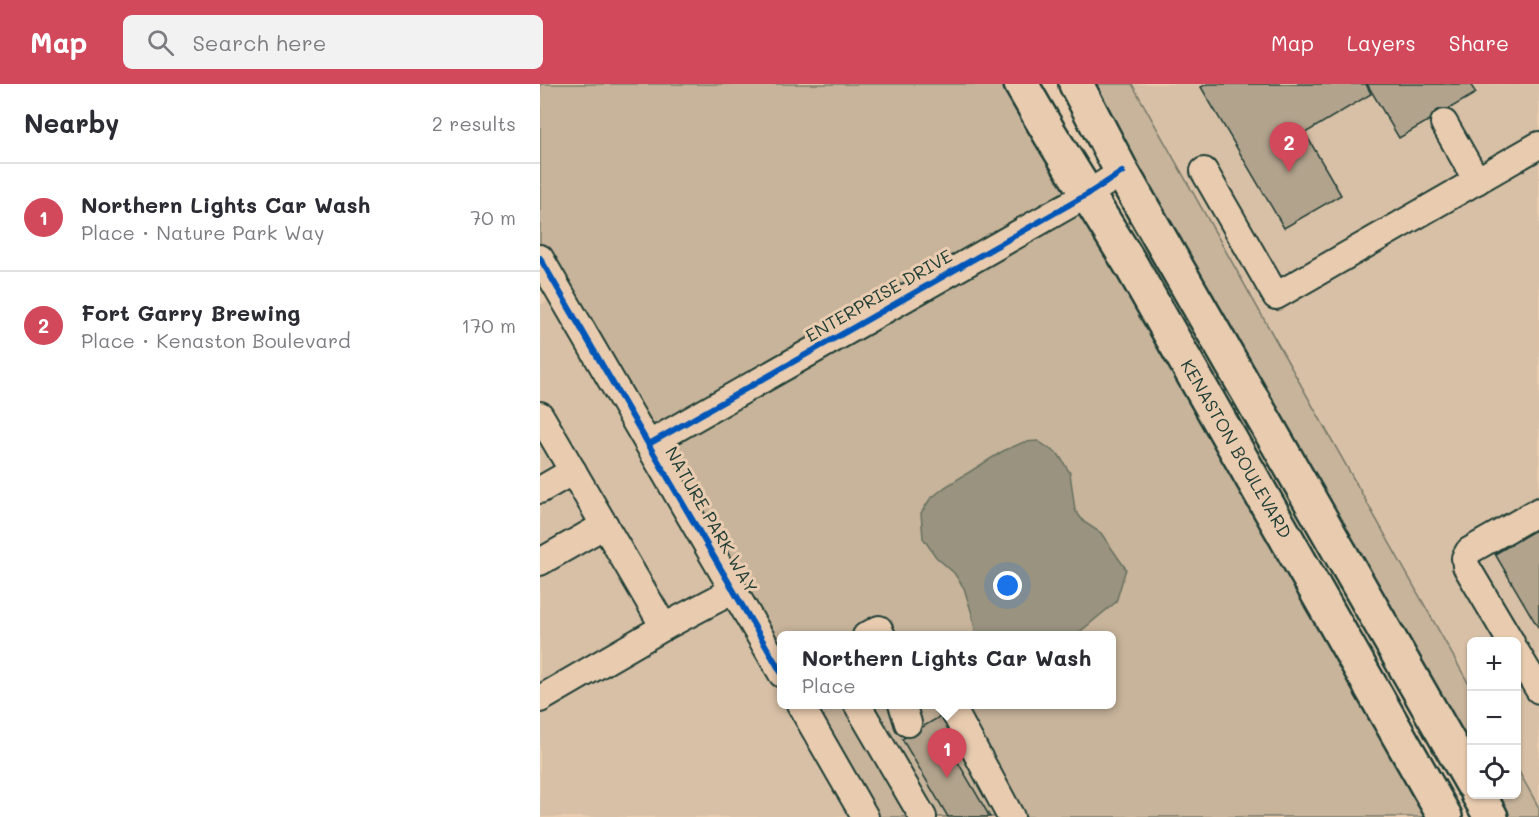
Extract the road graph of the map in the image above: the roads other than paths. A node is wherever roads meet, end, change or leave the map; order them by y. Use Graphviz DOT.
graph roads {
  1 [pos="1021,84"];
  2 [pos="1076,84"];
  3 [pos="1444,123"];
  4 [pos="1539,145"];
  5 [pos="1204,171"];
  6 [pos="1122,172"];
  7 [pos="1477,181"];
  8 [pos="1088,194"];
  9 [pos="544,272"];
  10 [pos="540,415"];
  11 [pos="649,444"];
  12 [pos="573,471"];
  13 [pos="540,490"];
  14 [pos="1539,511"];
  15 [pos="604,525"];
  16 [pos="540,562"];
  17 [pos="734,590"];
  18 [pos="664,627"];
  19 [pos="1507,637"];
  20 [pos="1526,657"];
  21 [pos="777,665"];
  22 [pos="1539,690"];
  23 [pos="540,699"];
  24 [pos="802,709"];
  25 [pos="859,709"];
  26 [pos="951,709"];
  27 [pos="1467,774"];
  28 [pos="1480,799"];
  29 [pos="865,817"];
  30 [pos="923,817"];
  31 [pos="1011,817"];
  32 [pos="1445,817"];
  33 [pos="1491,817"];
  1 -- 8 [label="main road, KENASTON BOULEVARD"];
  2 -- 6 [label="main road"];
  3 -- 7 [label="street"];
  4 -- 7 [label="street"];
  5 -- 7 [label="street"];
  6 -- 8 [label="street, ENTERPRISE DRIVE"];
  6 -- 27 [label="main road"];
  8 -- 11 [label="street, ENTERPRISE DRIVE"];
  8 -- 32 [label="main road, KENASTON BOULEVARD"];
  9 -- 11 [label="street, NATURE PARK WAY"];
  10 -- 12 [label="street"];
  11 -- 17 [label="street, NATURE PARK WAY"];
  12 -- 13 [label="street"];
  12 -- 15 [label="street"];
  14 -- 19 [label="street"];
  15 -- 16 [label="street"];
  15 -- 18 [label="street"];
  17 -- 18 [label="street"];
  17 -- 21 [label="street, NATURE PARK WAY"];
  18 -- 23 [label="street"];
  20 -- 22 [label="street"];
  24 -- 29 [label="street"];
  25 -- 30 [label="street"];
  26 -- 31 [label="street"];
  28 -- 33 [label="main road"];
}
